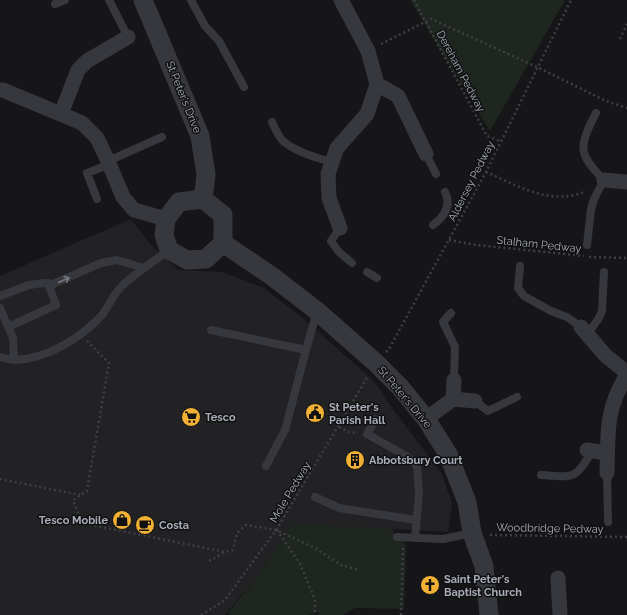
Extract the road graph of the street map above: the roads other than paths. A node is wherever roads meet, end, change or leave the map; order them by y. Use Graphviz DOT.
graph roads {
  1 [pos="65,0"];
  2 [pos="109,0"];
  3 [pos="191,0"];
  4 [pos="341,0"];
  5 [pos="145,1"];
  6 [pos="55,4"];
  7 [pos="128,37"];
  8 [pos="377,84"];
  9 [pos="244,87"];
  10 [pos="0,90"];
  11 [pos="596,113"];
  12 [pos="61,114"];
  13 [pos="272,122"];
  14 [pos="162,137"];
  15 [pos="426,154"];
  16 [pos="109,162"];
  17 [pos="332,162"];
  18 [pos="436,174"];
  19 [pos="604,180"];
  20 [pos="627,182"];
  21 [pos="444,192"];
  22 [pos="97,199"];
  23 [pos="203,199"];
  24 [pos="166,219"];
  25 [pos="433,225"];
  26 [pos="340,228"];
  27 [pos="223,242"];
  28 [pos="587,245"];
  29 [pos="169,250"];
  30 [pos="352,263"];
  31 [pos="520,266"];
  32 [pos="144,268"];
  33 [pos="367,272"];
  34 [pos="604,272"];
  35 [pos="377,278"];
  36 [pos="48,283"];
  37 [pos="0,296"];
  38 [pos="0,308"];
  39 [pos="317,311"];
  40 [pos="451,313"];
  41 [pos="8,328"];
  42 [pos="211,330"];
  43 [pos="584,331"];
  44 [pos="306,350"];
  45 [pos="0,357"];
  46 [pos="14,360"];
  47 [pos="627,373"];
  48 [pos="454,380"];
  49 [pos="517,398"];
  50 [pos="453,399"];
  51 [pos="475,401"];
  52 [pos="376,419"];
  53 [pos="426,419"];
  54 [pos="590,451"];
  55 [pos="607,453"];
  56 [pos="266,466"];
  57 [pos="607,473"];
  58 [pos="541,475"];
  59 [pos="315,498"];
  60 [pos="416,520"];
  61 [pos="608,522"];
  62 [pos="472,533"];
  63 [pos="401,537"];
  64 [pos="415,538"];
  65 [pos="558,578"];
  66 [pos="489,615"];
  67 [pos="560,615"];
  1 -- 6 [label="lane"];
  2 -- 7 [label="lane"];
  3 -- 9 [label="lane"];
  4 -- 8 [label="street"];
  5 -- 23 [label="street, St Peter's Drive"];
  7 -- 12 [label="street"];
  8 -- 15 [label="street"];
  8 -- 17 [label="street"];
  10 -- 12 [label="street"];
  11 -- 19 [label="lane"];
  12 -- 16 [label="street"];
  13 -- 17 [label="lane"];
  14 -- 16 [label="lane"];
  15 -- 18 [label="lane"];
  16 -- 22 [label="lane"];
  16 -- 24 [label="street"];
  17 -- 26 [label="street"];
  19 -- 20 [label="street"];
  19 -- 28 [label="lane"];
  21 -- 25 [label="lane"];
  23 -- 24 [label="street"];
  23 -- 27 [label="street"];
  24 -- 29 [label="street"];
  26 -- 30 [label="lane"];
  27 -- 29 [label="street"];
  27 -- 39 [label="street, St Peter's Drive"];
  29 -- 32 [label="lane"];
  31 -- 43 [label="lane"];
  36 -- 32 [label="lane, one-way"];
  32 -- 46 [label="lane"];
  33 -- 35 [label="lane"];
  34 -- 43 [label="lane"];
  36 -- 37 [label="lane"];
  36 -- 41 [label="lane"];
  38 -- 41 [label="lane"];
  39 -- 44 [label="lane"];
  39 -- 53 [label="street, St Peter's Drive"];
  40 -- 48 [label="lane"];
  41 -- 46 [label="lane"];
  42 -- 44 [label="lane"];
  43 -- 47 [label="street"];
  44 -- 56 [label="lane"];
  45 -- 46 [label="lane"];
  47 -- 55 [label="street"];
  48 -- 50 [label="street"];
  49 -- 51 [label="lane"];
  50 -- 51 [label="street"];
  50 -- 53 [label="street"];
  52 -- 60 [label="lane"];
  53 -- 62 [label="street, St Peter's Drive"];
  54 -- 55 [label="street"];
  54 -- 58 [label="lane"];
  55 -- 57 [label="street"];
  57 -- 61 [label="lane"];
  59 -- 60 [label="lane"];
  60 -- 64 [label="lane"];
  62 -- 64 [label="lane"];
  62 -- 66 [label="street, St Peter's Drive"];
  63 -- 64 [label="lane"];
  65 -- 67 [label="street"];
}
